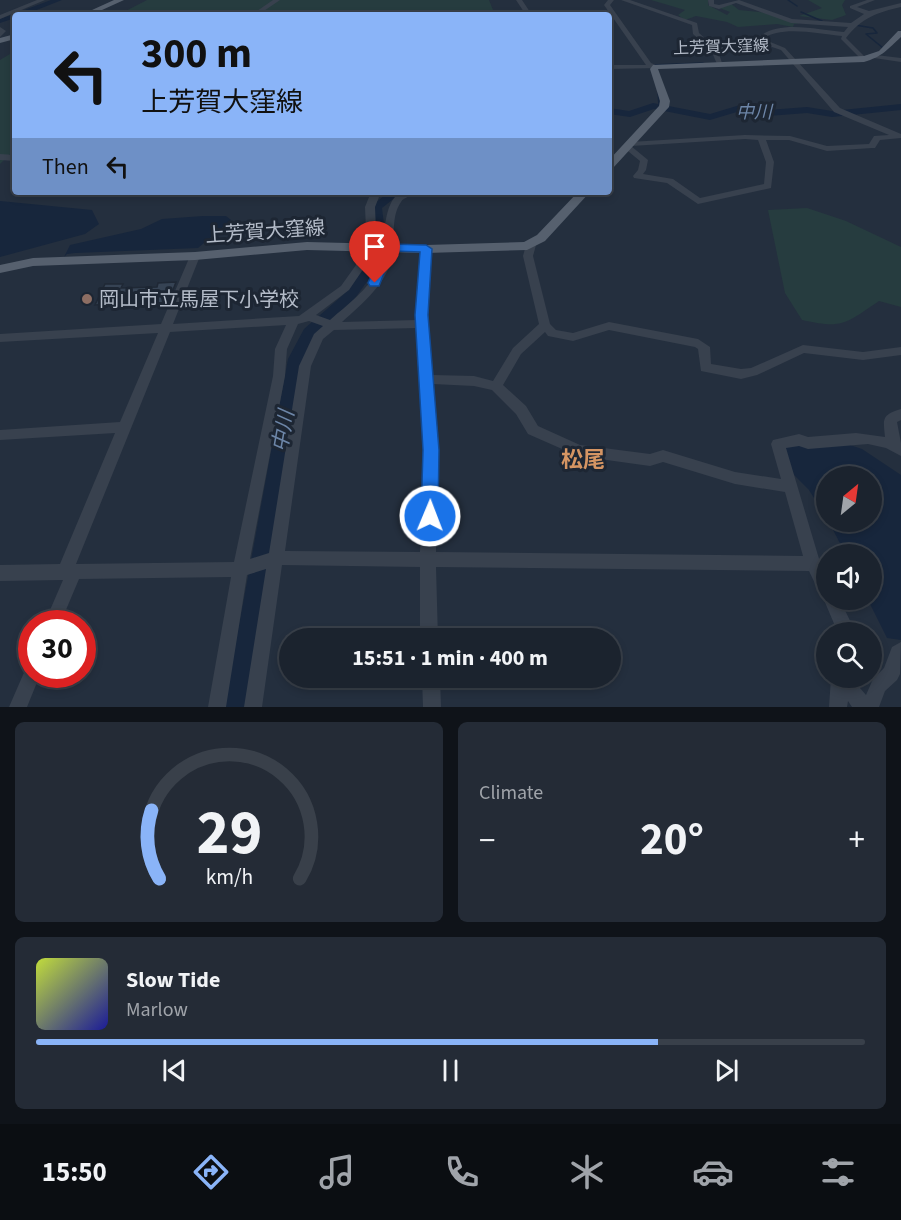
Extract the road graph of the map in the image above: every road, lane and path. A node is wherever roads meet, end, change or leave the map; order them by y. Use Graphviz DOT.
graph roads {
  1 [pos="42,0"];
  2 [pos="120,0"];
  3 [pos="277,0"];
  4 [pos="624,0"];
  5 [pos="711,0"];
  6 [pos="872,0"];
  7 [pos="608,3"];
  8 [pos="901,5"];
  9 [pos="12,12"];
  10 [pos="93,12"];
  11 [pos="259,12"];
  12 [pos="868,13"];
  13 [pos="619,24"];
  14 [pos="612,25"];
  15 [pos="851,25"];
  16 [pos="0,29"];
  17 [pos="901,33"];
  18 [pos="845,34"];
  19 [pos="1,39"];
  20 [pos="768,45"];
  21 [pos="714,49"];
  22 [pos="876,57"];
  23 [pos="864,58"];
  24 [pos="901,60"];
  25 [pos="793,61"];
  26 [pos="719,63"];
  27 [pos="651,66"];
  28 [pos="612,67"];
  29 [pos="901,136"];
  30 [pos="762,139"];
  31 [pos="628,145"];
  32 [pos="612,163"];
  33 [pos="375,195"];
  34 [pos="403,195"];
  35 [pos="581,195"];
  36 [pos="531,245"];
  37 [pos="365,246"];
  38 [pos="387,248"];
  39 [pos="426,249"];
  40 [pos="195,256"];
  41 [pos="0,269"];
  42 [pos="310,317"];
  43 [pos="293,322"];
  44 [pos="328,324"];
  45 [pos="422,324"];
  46 [pos="545,325"];
  47 [pos="165,329"];
  48 [pos="0,338"];
  49 [pos="901,351"];
  50 [pos="427,379"];
  51 [pos="496,386"];
  52 [pos="901,414"];
  53 [pos="125,427"];
  54 [pos="0,435"];
  55 [pos="897,447"];
  56 [pos="792,487"];
  57 [pos="277,558"];
  58 [pos="429,560"];
  59 [pos="813,564"];
  60 [pos="241,569"];
  61 [pos="816,570"];
  62 [pos="69,572"];
  63 [pos="0,573"];
  64 [pos="57,610"];
  65 [pos="429,628"];
  66 [pos="901,651"];
  67 [pos="26,688"];
  68 [pos="431,688"];
  69 [pos="839,688"];
  70 [pos="851,688"];
  71 [pos="18,707"];
  72 [pos="217,707"];
  73 [pos="253,707"];
  74 [pos="432,707"];
  75 [pos="838,707"];
  76 [pos="863,707"];
  77 [pos="870,707"];
  1 -- 9 [label="street"];
  2 -- 10 [label="main road"];
  3 -- 11 [label="street"];
  4 -- 21 [label="street"];
  5 -- 15 [label="street"];
  6 -- 12 [label="street"];
  7 -- 13 [label="street"];
  8 -- 12 [label="street"];
  12 -- 15 [label="street"];
  13 -- 14 [label="street"];
  13 -- 27 [label="street"];
  15 -- 18 [label="street"];
  16 -- 19 [label="street"];
  17 -- 22 [label="main road"];
  18 -- 20 [label="street"];
  18 -- 23 [label="street"];
  20 -- 21 [label="street"];
  20 -- 25 [label="street"];
  21 -- 26 [label="street"];
  22 -- 23 [label="main road, 上芳賀大窪線"];
  22 -- 24 [label="street"];
  23 -- 25 [label="main road, 上芳賀大窪線"];
  25 -- 26 [label="main road, 上芳賀大窪線"];
  25 -- 29 [label="street"];
  26 -- 27 [label="main road, 上芳賀大窪線"];
  27 -- 28 [label="street"];
  27 -- 31 [label="main road, 上芳賀大窪線"];
  29 -- 30 [label="street"];
  30 -- 31 [label="street"];
  30 -- 31 [label="street"];
  31 -- 32 [label="main road, 上芳賀大窪線"];
  33 -- 37 [label="street"];
  34 -- 38 [label="street"];
  35 -- 36 [label="main road"];
  36 -- 39 [label="main road, 上芳賀大窪線"];
  36 -- 46 [label="street"];
  37 -- 38 [label="main road, 上芳賀大窪線"];
  37 -- 40 [label="main road, 上芳賀大窪線"];
  37 -- 42 [label="street"];
  38 -- 39 [label="main road, 上芳賀大窪線"];
  38 -- 44 [label="street"];
  39 -- 45 [label="street"];
  40 -- 41 [label="main road, 上芳賀大窪線"];
  40 -- 47 [label="street"];
  42 -- 43 [label="street"];
  42 -- 44 [label="street"];
  43 -- 47 [label="street"];
  43 -- 60 [label="street"];
  44 -- 45 [label="street"];
  44 -- 57 [label="street"];
  45 -- 50 [label="street"];
  46 -- 49 [label="street"];
  46 -- 51 [label="street"];
  47 -- 48 [label="street"];
  47 -- 53 [label="street"];
  50 -- 51 [label="street"];
  50 -- 58 [label="street"];
  51 -- 56 [label="street"];
  52 -- 55 [label="street"];
  53 -- 54 [label="street"];
  53 -- 62 [label="street"];
  55 -- 56 [label="street"];
  56 -- 59 [label="street"];
  57 -- 58 [label="street"];
  57 -- 60 [label="street"];
  57 -- 73 [label="street"];
  58 -- 59 [label="street"];
  58 -- 65 [label="street"];
  59 -- 61 [label="street"];
  60 -- 62 [label="street"];
  60 -- 72 [label="street"];
  62 -- 63 [label="street"];
  62 -- 64 [label="street"];
  66 -- 77 [label="street"];
  67 -- 71 [label="street"];
  68 -- 74 [label="street"];
  69 -- 75 [label="street"];
  70 -- 76 [label="street"];
}
